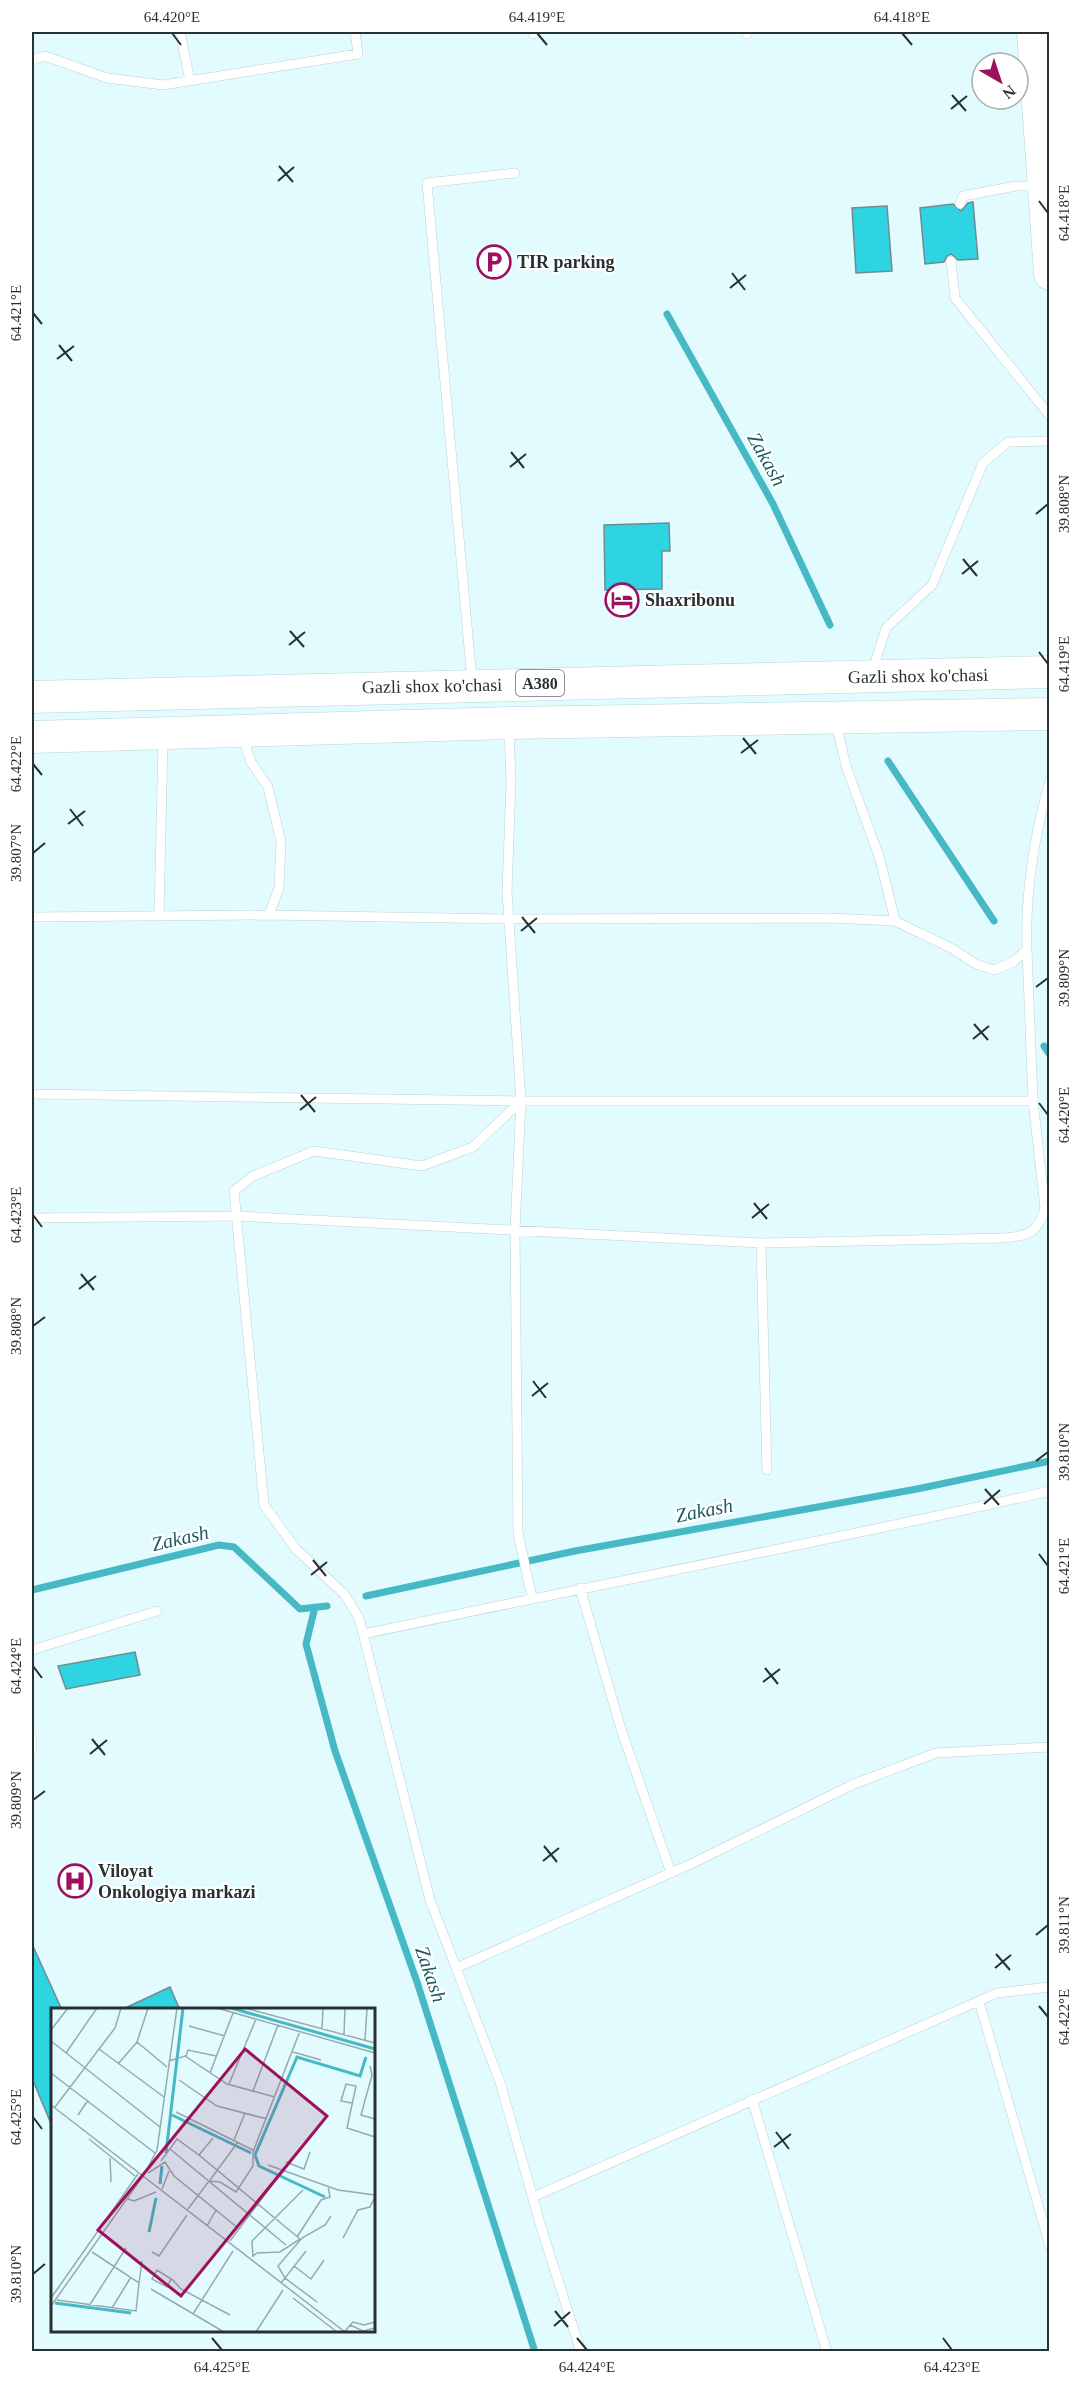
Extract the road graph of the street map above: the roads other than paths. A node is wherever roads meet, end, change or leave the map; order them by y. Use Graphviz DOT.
graph roads {
  1 [pos="180,32"];
  2 [pos="355,32"];
  3 [pos="1033,32"];
  4 [pos="32,60"];
  5 [pos="190,81"];
  6 [pos="1043,83"];
  7 [pos="515,173"];
  8 [pos="1043,186"];
  9 [pos="960,204"];
  10 [pos="951,261"];
  11 [pos="1050,274"];
  12 [pos="1050,417"];
  13 [pos="1050,441"];
  14 [pos="1050,672"];
  15 [pos="871,677"];
  16 [pos="472,685"];
  17 [pos="32,697"];
  18 [pos="1050,714"];
  19 [pos="835,718"];
  20 [pos="509,723"];
  21 [pos="241,731"];
  22 [pos="164,734"];
  23 [pos="32,737"];
  24 [pos="1050,780"];
  25 [pos="269,915"];
  26 [pos="159,916"];
  27 [pos="32,917"];
  28 [pos="508,919"];
  29 [pos="895,921"];
  30 [pos="1026,950"];
  31 [pos="32,1094"];
  32 [pos="521,1101"];
  33 [pos="1033,1101"];
  34 [pos="236,1216"];
  35 [pos="32,1218"];
  36 [pos="515,1230"];
  37 [pos="761,1243"];
  38 [pos="767,1470"];
  39 [pos="1050,1491"];
  40 [pos="580,1588"];
  41 [pos="532,1598"];
  42 [pos="157,1611"];
  43 [pos="364,1634"];
  44 [pos="32,1650"];
  45 [pos="1050,1747"];
  46 [pos="671,1873"];
  47 [pos="456,1968"];
  48 [pos="1050,1987"];
  49 [pos="979,2001"];
  50 [pos="752,2099"];
  51 [pos="533,2197"];
  52 [pos="1050,2246"];
  53 [pos="581,2352"];
  54 [pos="827,2352"];
  1 -- 5 [label="lane"];
  2 -- 5 [label="lane"];
  3 -- 6 [label="highway"];
  4 -- 5 [label="lane"];
  6 -- 8 [label="highway"];
  7 -- 16 [label="lane"];
  8 -- 9 [label="lane"];
  8 -- 11 [label="highway"];
  10 -- 12 [label="lane"];
  13 -- 15 [label="lane"];
  14 -- 15 [label="highway, Gazli shox ko'chasi / A380"];
  15 -- 16 [label="highway, Gazli shox ko'chasi / A380"];
  16 -- 17 [label="highway, Gazli shox ko'chasi / A380"];
  18 -- 19 [label="highway, A380"];
  19 -- 20 [label="highway, A380"];
  19 -- 29 [label="lane"];
  20 -- 21 [label="highway, A380"];
  20 -- 28 [label="lane"];
  21 -- 22 [label="highway, A380"];
  21 -- 25 [label="lane"];
  22 -- 23 [label="highway, A380"];
  22 -- 26 [label="lane"];
  24 -- 30 [label="lane"];
  25 -- 26 [label="lane"];
  25 -- 28 [label="lane"];
  26 -- 27 [label="lane"];
  28 -- 29 [label="lane"];
  28 -- 32 [label="lane"];
  29 -- 30 [label="lane"];
  30 -- 33 [label="lane"];
  31 -- 32 [label="lane"];
  32 -- 33 [label="lane"];
  32 -- 34 [label="lane"];
  32 -- 36 [label="lane"];
  33 -- 37 [label="lane"];
  34 -- 35 [label="lane"];
  34 -- 36 [label="lane"];
  34 -- 43 [label="lane"];
  36 -- 37 [label="lane"];
  36 -- 41 [label="lane"];
  37 -- 38 [label="lane"];
  39 -- 40 [label="lane"];
  40 -- 41 [label="lane"];
  40 -- 46 [label="lane"];
  41 -- 43 [label="lane"];
  42 -- 44 [label="lane"];
  43 -- 47 [label="lane"];
  45 -- 46 [label="lane"];
  46 -- 47 [label="lane"];
  47 -- 51 [label="lane"];
  48 -- 49 [label="lane"];
  49 -- 50 [label="lane"];
  49 -- 52 [label="lane"];
  50 -- 51 [label="lane"];
  50 -- 54 [label="lane"];
  51 -- 53 [label="lane"];
}
